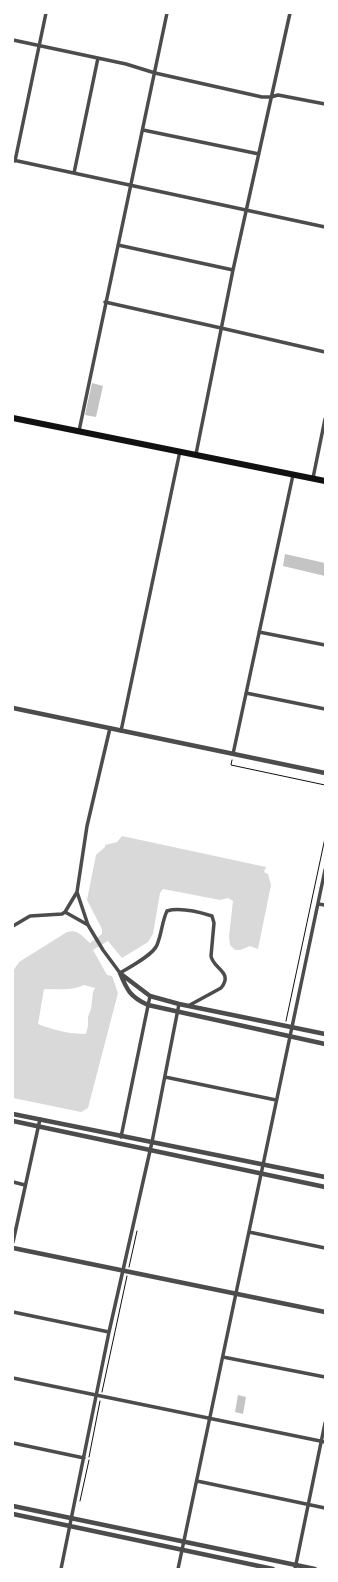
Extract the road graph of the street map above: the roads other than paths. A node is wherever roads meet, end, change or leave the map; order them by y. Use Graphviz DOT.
graph roads {
  1 [pos="46,13"];
  2 [pos="167,13"];
  3 [pos="290,13"];
  4 [pos="13,40"];
  5 [pos="39,46"];
  6 [pos="98,58"];
  7 [pos="155,73"];
  8 [pos="271,97"];
  9 [pos="325,104"];
  10 [pos="143,130"];
  11 [pos="259,154"];
  12 [pos="14,161"];
  13 [pos="74,173"];
  14 [pos="131,186"];
  15 [pos="247,210"];
  16 [pos="325,227"];
  17 [pos="118,245"];
  18 [pos="233,270"];
  19 [pos="105,302"];
  20 [pos="221,328"];
  21 [pos="325,352"];
  22 [pos="13,418"];
  23 [pos="325,420"];
  24 [pos="79,431"];
  25 [pos="180,451"];
  26 [pos="196,454"];
  27 [pos="293,474"];
  28 [pos="313,478"];
  29 [pos="325,481"];
  30 [pos="259,632"];
  31 [pos="325,645"];
  32 [pos="246,693"];
  33 [pos="13,708"];
  34 [pos="325,709"];
  35 [pos="110,728"];
  36 [pos="120,731"];
  37 [pos="233,754"];
  38 [pos="325,773"];
  39 [pos="325,870"];
  40 [pos="77,892"];
  41 [pos="318,904"];
  42 [pos="325,905"];
  43 [pos="65,912"];
  44 [pos="88,925"];
  45 [pos="13,926"];
  46 [pos="120,973"];
  47 [pos="150,996"];
  48 [pos="179,1004"];
  49 [pos="148,1005"];
  50 [pos="188,1006"];
  51 [pos="178,1012"];
  52 [pos="292,1027"];
  53 [pos="325,1034"];
  54 [pos="290,1036"];
  55 [pos="325,1044"];
  56 [pos="165,1077"];
  57 [pos="276,1100"];
  58 [pos="13,1114"];
  59 [pos="40,1119"];
  60 [pos="13,1121"];
  61 [pos="38,1126"];
  62 [pos="121,1137"];
  63 [pos="152,1142"];
  64 [pos="150,1150"];
  65 [pos="263,1164"];
  66 [pos="261,1173"];
  67 [pos="325,1177"];
  68 [pos="13,1182"];
  69 [pos="25,1185"];
  70 [pos="325,1187"];
  71 [pos="249,1232"];
  72 [pos="13,1242"];
  73 [pos="13,1248"];
  74 [pos="325,1248"];
  75 [pos="126,1271"];
  76 [pos="236,1294"];
  77 [pos="13,1312"];
  78 [pos="325,1312"];
  79 [pos="109,1332"];
  80 [pos="222,1357"];
  81 [pos="325,1377"];
  82 [pos="13,1378"];
  83 [pos="96,1396"];
  84 [pos="210,1418"];
  85 [pos="325,1423"];
  86 [pos="323,1442"];
  87 [pos="13,1443"];
  88 [pos="84,1458"];
  89 [pos="197,1481"];
  90 [pos="308,1504"];
  91 [pos="13,1506"];
  92 [pos="325,1508"];
  93 [pos="13,1514"];
  94 [pos="72,1518"];
  95 [pos="70,1526"];
  96 [pos="183,1541"];
  97 [pos="182,1550"];
  98 [pos="295,1567"];
  99 [pos="61,1569"];
  100 [pos="178,1569"];
  101 [pos="273,1569"];
  102 [pos="315,1569"];
  1 -- 5 [label="street"];
  2 -- 7 [label="street"];
  3 -- 8 [label="street"];
  4 -- 5 [label="street"];
  5 -- 6 [label="street"];
  5 -- 12 [label="street"];
  6 -- 7 [label="street"];
  6 -- 13 [label="street"];
  7 -- 8 [label="street"];
  7 -- 10 [label="street"];
  8 -- 9 [label="street"];
  8 -- 11 [label="street"];
  10 -- 11 [label="street"];
  10 -- 14 [label="street"];
  11 -- 15 [label="street"];
  12 -- 13 [label="street"];
  13 -- 14 [label="street"];
  14 -- 15 [label="street"];
  14 -- 17 [label="street"];
  15 -- 16 [label="street"];
  15 -- 18 [label="street"];
  17 -- 18 [label="street"];
  17 -- 19 [label="street"];
  18 -- 20 [label="street"];
  19 -- 20 [label="street"];
  19 -- 24 [label="street"];
  20 -- 21 [label="street"];
  20 -- 26 [label="street"];
  22 -- 24 [label="main road"];
  23 -- 28 [label="street"];
  24 -- 25 [label="main road"];
  25 -- 26 [label="main road"];
  25 -- 36 [label="street"];
  26 -- 27 [label="main road"];
  27 -- 28 [label="main road"];
  27 -- 30 [label="street"];
  28 -- 29 [label="main road"];
  30 -- 31 [label="street"];
  30 -- 32 [label="street"];
  32 -- 34 [label="street"];
  32 -- 37 [label="street"];
  33 -- 35 [label="street"];
  35 -- 36 [label="street"];
  35 -- 40 [label="street"];
  36 -- 37 [label="street"];
  37 -- 38 [label="street"];
  39 -- 41 [label="street"];
  40 -- 43 [label="street"];
  40 -- 44 [label="street"];
  41 -- 42 [label="street"];
  41 -- 52 [label="street"];
  43 -- 44 [label="street"];
  43 -- 45 [label="street"];
  44 -- 46 [label="street"];
  46 -- 47 [label="street"];
  46 -- 49 [label="street"];
  46 -- 50 [label="street"];
  47 -- 48 [label="street"];
  47 -- 49 [label="street"];
  48 -- 50 [label="street"];
  48 -- 51 [label="street"];
  49 -- 51 [label="street"];
  49 -- 62 [label="street"];
  50 -- 52 [label="street"];
  51 -- 54 [label="street"];
  51 -- 56 [label="street"];
  52 -- 53 [label="street"];
  52 -- 54 [label="street"];
  54 -- 55 [label="street"];
  54 -- 57 [label="street"];
  56 -- 57 [label="street"];
  56 -- 63 [label="street"];
  57 -- 65 [label="street"];
  58 -- 59 [label="street"];
  59 -- 61 [label="street"];
  59 -- 62 [label="street"];
  60 -- 61 [label="street"];
  61 -- 64 [label="street"];
  61 -- 69 [label="street"];
  62 -- 63 [label="street"];
  63 -- 64 [label="street"];
  63 -- 65 [label="street"];
  64 -- 66 [label="street"];
  64 -- 75 [label="street"];
  65 -- 66 [label="street"];
  65 -- 67 [label="street"];
  66 -- 70 [label="street"];
  66 -- 71 [label="street"];
  68 -- 69 [label="street"];
  69 -- 72 [label="street"];
  71 -- 74 [label="street"];
  71 -- 76 [label="street"];
  73 -- 75 [label="street"];
  75 -- 76 [label="street"];
  75 -- 79 [label="street"];
  76 -- 78 [label="street"];
  76 -- 80 [label="street"];
  77 -- 79 [label="street"];
  79 -- 83 [label="street"];
  80 -- 81 [label="street"];
  80 -- 84 [label="street"];
  82 -- 83 [label="street"];
  83 -- 84 [label="street"];
  83 -- 88 [label="street"];
  84 -- 86 [label="street"];
  84 -- 89 [label="street"];
  85 -- 86 [label="street"];
  86 -- 90 [label="street"];
  87 -- 88 [label="street"];
  88 -- 94 [label="street"];
  89 -- 90 [label="street"];
  89 -- 96 [label="street"];
  90 -- 92 [label="street"];
  90 -- 98 [label="street"];
  91 -- 94 [label="street"];
  93 -- 95 [label="street"];
  94 -- 95 [label="street"];
  94 -- 96 [label="street"];
  95 -- 97 [label="street"];
  95 -- 99 [label="street"];
  96 -- 97 [label="street"];
  96 -- 98 [label="street"];
  97 -- 100 [label="street"];
  97 -- 101 [label="street"];
  98 -- 102 [label="street"];
}
